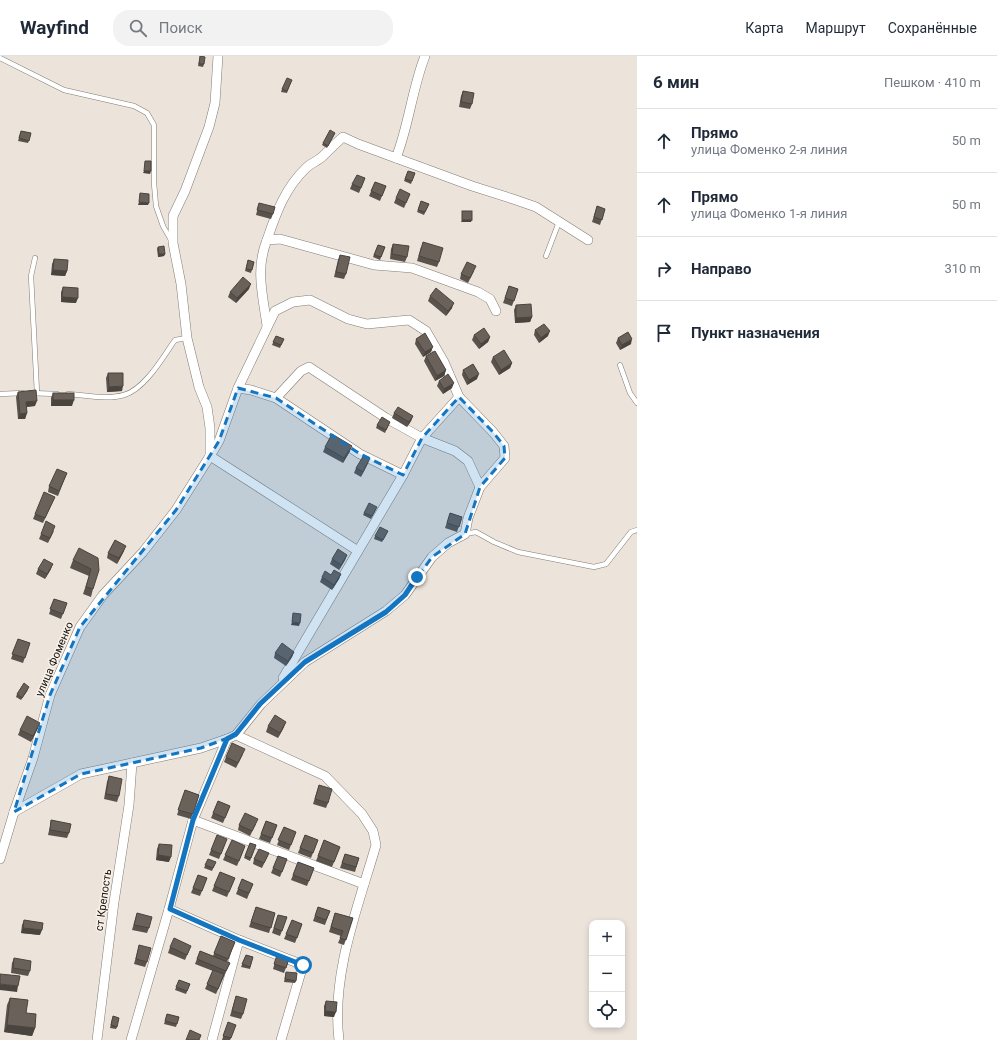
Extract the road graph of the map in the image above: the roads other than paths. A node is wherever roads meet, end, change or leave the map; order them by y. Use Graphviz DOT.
graph roads {
  1 [pos="218,56"];
  2 [pos="425,56"];
  3 [pos="0,58"];
  4 [pos="396,158"];
  5 [pos="559,222"];
  6 [pos="267,240"];
  7 [pos="588,240"];
  8 [pos="173,243"];
  9 [pos="546,256"];
  10 [pos="35,258"];
  11 [pos="496,311"];
  12 [pos="267,326"];
  13 [pos="187,338"];
  14 [pos="620,365"];
  15 [pos="238,388"];
  16 [pos="37,393"];
  17 [pos="0,394"];
  18 [pos="459,397"];
  19 [pos="276,398"];
  20 [pos="637,402"];
  21 [pos="422,438"];
  22 [pos="210,456"];
  23 [pos="403,475"];
  24 [pos="480,487"];
  25 [pos="637,530"];
  26 [pos="465,534"];
  27 [pos="358,551"];
  28 [pos="278,686"];
  29 [pos="231,737"];
  30 [pos="132,763"];
  31 [pos="14,812"];
  32 [pos="193,820"];
  33 [pos="0,859"];
  34 [pos="364,884"];
  35 [pos="170,909"];
  36 [pos="239,940"];
  37 [pos="97,1040"];
  38 [pos="132,1040"];
  39 [pos="212,1040"];
  40 [pos="281,1040"];
  41 [pos="339,1040"];
  1 -- 8 [label="street"];
  2 -- 4 [label="street"];
  3 -- 8 [label="lane"];
  4 -- 5 [label="street"];
  4 -- 6 [label="street"];
  5 -- 7 [label="street"];
  5 -- 9 [label="lane"];
  6 -- 11 [label="street"];
  6 -- 12 [label="street"];
  8 -- 13 [label="street"];
  10 -- 16 [label="lane"];
  12 -- 15 [label="street, улица Фоменко"];
  12 -- 18 [label="street, улица Фоменко"];
  13 -- 16 [label="lane"];
  13 -- 22 [label="street"];
  14 -- 20 [label="lane"];
  15 -- 19 [label="street"];
  15 -- 22 [label="street, улица Фоменко"];
  16 -- 17 [label="lane"];
  18 -- 21 [label="street"];
  18 -- 24 [label="street"];
  19 -- 21 [label="street"];
  19 -- 23 [label="street"];
  21 -- 23 [label="street"];
  21 -- 24 [label="street"];
  22 -- 27 [label="street"];
  22 -- 31 [label="street, улица Фоменко"];
  23 -- 27 [label="street"];
  24 -- 26 [label="street"];
  25 -- 26 [label="lane"];
  26 -- 28 [label="street"];
  27 -- 28 [label="street"];
  28 -- 29 [label="street"];
  29 -- 30 [label="street"];
  29 -- 32 [label="street"];
  29 -- 34 [label="street"];
  30 -- 31 [label="street"];
  30 -- 37 [label="street, ст Крепость"];
  31 -- 33 [label="street, улица Фоменко"];
  32 -- 34 [label="street"];
  32 -- 35 [label="street"];
  34 -- 41 [label="street"];
  35 -- 36 [label="street"];
  35 -- 38 [label="street"];
  36 -- 39 [label="street"];
  36 -- 40 [label="street"];
}
